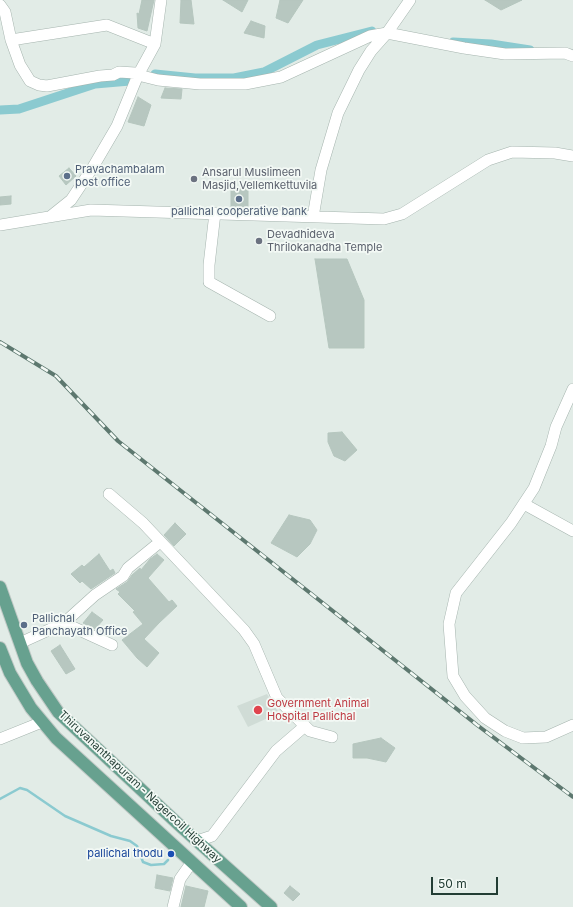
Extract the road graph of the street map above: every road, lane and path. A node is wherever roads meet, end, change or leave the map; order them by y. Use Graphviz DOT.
graph roads {
  1 [pos="160,0"];
  2 [pos="410,0"];
  3 [pos="0,5"];
  4 [pos="387,33"];
  5 [pos="11,40"];
  6 [pos="155,44"];
  7 [pos="573,56"];
  8 [pos="138,76"];
  9 [pos="573,156"];
  10 [pos="215,213"];
  11 [pos="51,216"];
  12 [pos="313,217"];
  13 [pos="0,225"];
  14 [pos="270,316"];
  15 [pos="573,388"];
  16 [pos="109,494"];
  17 [pos="524,504"];
  18 [pos="573,531"];
  19 [pos="160,542"];
  20 [pos="0,587"];
  21 [pos="64,622"];
  22 [pos="20,643"];
  23 [pos="112,645"];
  24 [pos="0,648"];
  25 [pos="42,722"];
  26 [pos="573,725"];
  27 [pos="305,726"];
  28 [pos="332,737"];
  29 [pos="0,739"];
  30 [pos="197,841"];
  31 [pos="192,862"];
  32 [pos="173,907"];
  33 [pos="241,907"];
  34 [pos="271,907"];
  1 -- 6 [label="street"];
  2 -- 4 [label="street"];
  3 -- 5 [label="street"];
  4 -- 7 [label="street"];
  4 -- 8 [label="street"];
  4 -- 12 [label="street"];
  5 -- 6 [label="street"];
  5 -- 8 [label="street"];
  6 -- 8 [label="street"];
  8 -- 11 [label="street"];
  9 -- 12 [label="street"];
  10 -- 11 [label="street"];
  10 -- 12 [label="street"];
  10 -- 14 [label="street"];
  11 -- 13 [label="street"];
  15 -- 17 [label="street"];
  16 -- 19 [label="street"];
  17 -- 18 [label="street"];
  17 -- 26 [label="street"];
  19 -- 21 [label="street"];
  19 -- 27 [label="street"];
  20 -- 22 [label="main road, Thiruvananthapuram - Nagercoil Highway"];
  21 -- 22 [label="street"];
  21 -- 23 [label="street"];
  22 -- 30 [label="main road, Thiruvananthapuram - Nagercoil Highway"];
  24 -- 25 [label="main road, Thiruvananthapuram - Nagercoil Highway"];
  25 -- 29 [label="street"];
  25 -- 31 [label="main road, Thiruvananthapuram - Nagercoil Highway"];
  27 -- 28 [label="street"];
  27 -- 30 [label="street"];
  30 -- 34 [label="main road, Thiruvananthapuram - Nagercoil Highway"];
  31 -- 32 [label="street"];
  31 -- 33 [label="main road, Thiruvananthapuram - Nagercoil Highway"];
}
